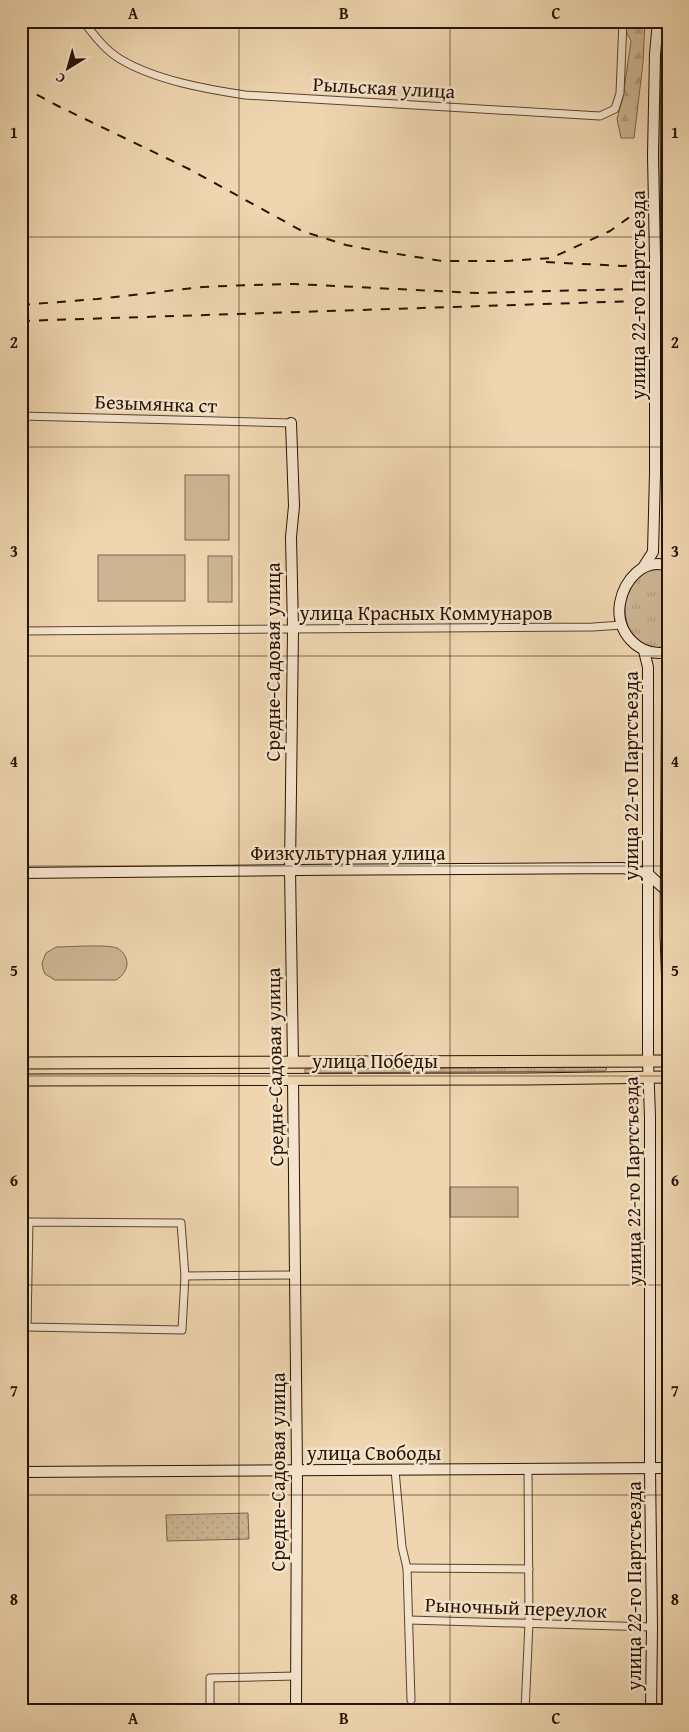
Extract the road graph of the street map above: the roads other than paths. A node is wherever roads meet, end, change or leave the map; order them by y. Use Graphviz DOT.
graph roads {
  1 [pos="83,21"];
  2 [pos="623,21"];
  3 [pos="658,21"];
  4 [pos="668,41"];
  5 [pos="21,416"];
  6 [pos="291,423"];
  7 [pos="667,473"];
  8 [pos="668,540"];
  9 [pos="644,566"];
  10 [pos="668,566"];
  11 [pos="622,625"];
  12 [pos="293,629"];
  13 [pos="21,631"];
  14 [pos="644,651"];
  15 [pos="668,652"];
  16 [pos="290,869"];
  17 [pos="21,873"];
  18 [pos="648,874"];
  19 [pos="668,892"];
  20 [pos="293,1061"];
  21 [pos="604,1061"];
  22 [pos="648,1061"];
  23 [pos="668,1061"];
  24 [pos="21,1063"];
  25 [pos="648,1077"];
  26 [pos="668,1077"];
  27 [pos="605,1078"];
  28 [pos="293,1079"];
  29 [pos="21,1080"];
  30 [pos="185,1276"];
  31 [pos="295,1276"];
  32 [pos="650,1468"];
  33 [pos="668,1468"];
  34 [pos="528,1469"];
  35 [pos="297,1470"];
  36 [pos="395,1470"];
  37 [pos="21,1472"];
  38 [pos="407,1568"];
  39 [pos="529,1570"];
  40 [pos="409,1620"];
  41 [pos="529,1623"];
  42 [pos="652,1627"];
  43 [pos="296,1676"];
  44 [pos="411,1700"];
  45 [pos="210,1711"];
  46 [pos="296,1711"];
  47 [pos="525,1711"];
  48 [pos="651,1711"];
  1 -- 2 [label="street, Рыльская улица"];
  3 -- 9 [label="main road, улица 22-го Партсъезда, bridge"];
  4 -- 7 [label="main road, улица 22-го Партсъезда, bridge"];
  5 -- 6 [label="street, Безымянка ст"];
  6 -- 12 [label="main road, Средне-Садовая улица"];
  7 -- 8 [label="main road, улица 22-го Партсъезда"];
  9 -- 10 [label="main road"];
  9 -- 11 [label="main road, улица 22-го Партсъезда"];
  11 -- 12 [label="street, улица Красных Коммунаров"];
  11 -- 14 [label="main road"];
  12 -- 13 [label="street, улица Красных Коммунаров"];
  12 -- 16 [label="main road, Средне-Садовая улица"];
  14 -- 15 [label="main road"];
  14 -- 18 [label="main road, улица 22-го Партсъезда"];
  16 -- 17 [label="main road, Физкультурная улица"];
  16 -- 18 [label="main road, Физкультурная улица"];
  16 -- 20 [label="main road, Средне-Садовая улица"];
  18 -- 19 [label="main road, Физкультурная улица"];
  18 -- 22 [label="main road, улица 22-го Партсъезда"];
  20 -- 21 [label="main road, улица Победы"];
  20 -- 24 [label="main road, улица Победы"];
  20 -- 28 [label="main road, Средне-Садовая улица"];
  21 -- 22 [label="main road, улица Победы"];
  21 -- 27 [label="main road"];
  22 -- 23 [label="main road, улица Победы"];
  22 -- 25 [label="main road, улица 22-го Партсъезда"];
  25 -- 26 [label="main road, улица Победы"];
  25 -- 27 [label="main road, улица Победы"];
  25 -- 32 [label="main road, улица 22-го Партсъезда"];
  27 -- 28 [label="main road, улица Победы"];
  28 -- 29 [label="main road, улица Победы"];
  28 -- 31 [label="main road, Средне-Садовая улица"];
  30 -- 30 [label="street"];
  30 -- 31 [label="street"];
  31 -- 35 [label="main road, Средне-Садовая улица"];
  32 -- 33 [label="main road, улица Свободы"];
  32 -- 34 [label="main road, улица Свободы"];
  32 -- 42 [label="main road, улица 22-го Партсъезда"];
  34 -- 36 [label="main road, улица Свободы"];
  34 -- 39 [label="street"];
  35 -- 36 [label="main road, улица Свободы"];
  35 -- 37 [label="main road, улица Свободы"];
  35 -- 43 [label="main road, Средне-Садовая улица"];
  36 -- 38 [label="street"];
  38 -- 39 [label="street"];
  38 -- 40 [label="street"];
  39 -- 41 [label="street"];
  40 -- 41 [label="street, Рыночный переулок"];
  40 -- 44 [label="street"];
  41 -- 42 [label="street, Рыночный переулок"];
  41 -- 47 [label="street"];
  42 -- 48 [label="main road, улица 22-го Партсъезда"];
  43 -- 45 [label="street"];
  43 -- 46 [label="main road, Средне-Садовая улица"];
}
